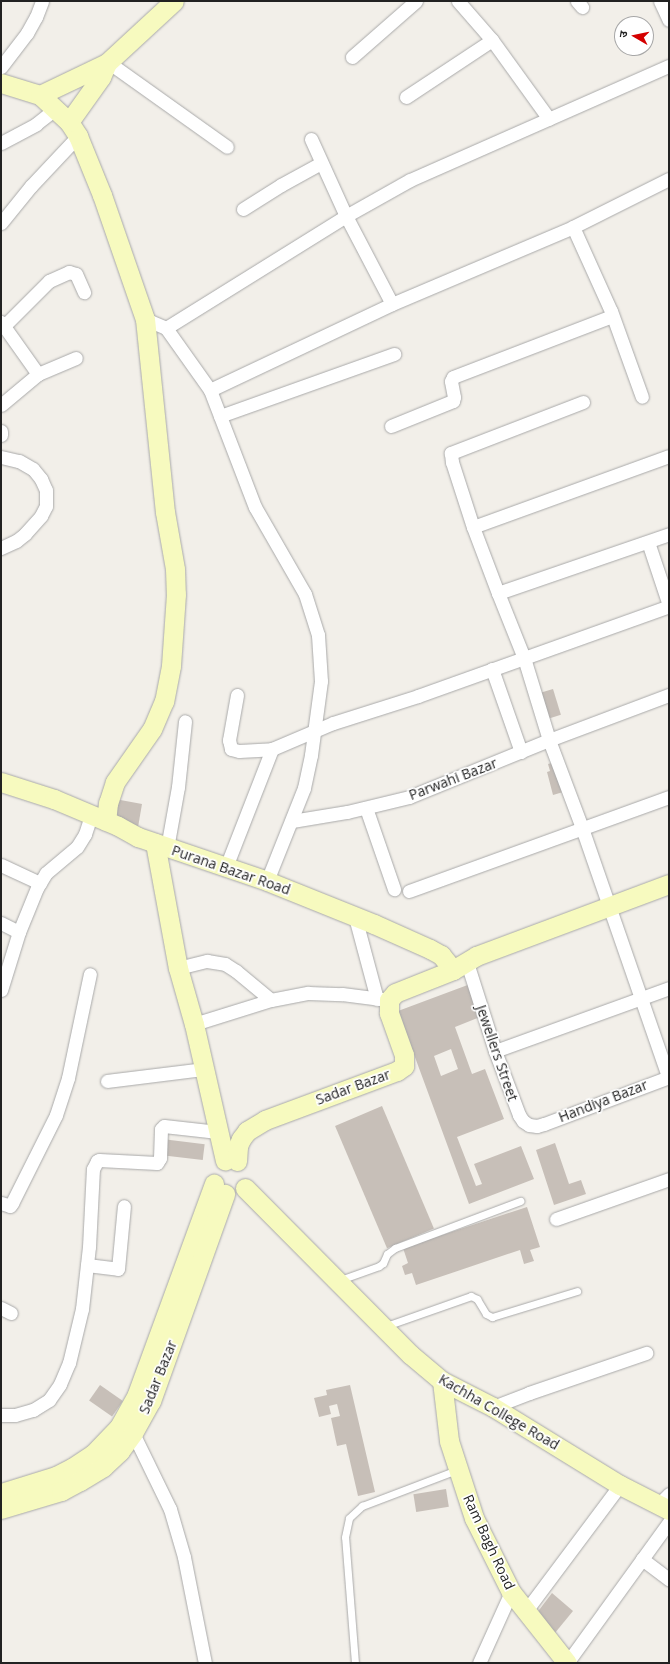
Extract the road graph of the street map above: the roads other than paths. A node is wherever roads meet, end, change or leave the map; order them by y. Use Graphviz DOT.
graph roads {
  1 [pos="42,1"];
  2 [pos="174,1"];
  3 [pos="416,1"];
  4 [pos="458,1"];
  5 [pos="660,1"];
  6 [pos="669,20"];
  7 [pos="492,40"];
  8 [pos="352,57"];
  9 [pos="107,63"];
  10 [pos="669,66"];
  11 [pos="1,68"];
  12 [pos="1,83"];
  13 [pos="40,95"];
  14 [pos="406,97"];
  15 [pos="55,109"];
  16 [pos="548,118"];
  17 [pos="74,129"];
  18 [pos="311,140"];
  19 [pos="1,143"];
  20 [pos="227,147"];
  21 [pos="321,163"];
  22 [pos="669,179"];
  23 [pos="243,209"];
  24 [pos="346,216"];
  25 [pos="1,223"];
  26 [pos="573,227"];
  27 [pos="84,292"];
  28 [pos="392,304"];
  29 [pos="612,316"];
  30 [pos="145,319"];
  31 [pos="2,324"];
  32 [pos="166,328"];
  33 [pos="394,354"];
  34 [pos="76,358"];
  35 [pos="38,374"];
  36 [pos="210,390"];
  37 [pos="642,397"];
  38 [pos="583,402"];
  39 [pos="1,405"];
  40 [pos="220,416"];
  41 [pos="392,426"];
  42 [pos="1,430"];
  43 [pos="1,435"];
  44 [pos="669,456"];
  45 [pos="1,457"];
  46 [pos="473,526"];
  47 [pos="669,534"];
  48 [pos="648,542"];
  49 [pos="1,548"];
  50 [pos="498,592"];
  51 [pos="669,605"];
  52 [pos="524,658"];
  53 [pos="492,669"];
  54 [pos="237,695"];
  55 [pos="669,695"];
  56 [pos="185,721"];
  57 [pos="316,731"];
  58 [pos="549,740"];
  59 [pos="272,749"];
  60 [pos="521,752"];
  61 [pos="1,782"];
  62 [pos="669,798"];
  63 [pos="366,808"];
  64 [pos="99,818"];
  65 [pos="292,821"];
  66 [pos="582,828"];
  67 [pos="161,846"];
  68 [pos="1,865"];
  69 [pos="226,867"];
  70 [pos="267,881"];
  71 [pos="40,883"];
  72 [pos="669,884"];
  73 [pos="394,889"];
  74 [pos="409,891"];
  75 [pos="669,898"];
  76 [pos="611,913"];
  77 [pos="355,917"];
  78 [pos="1,923"];
  79 [pos="19,932"];
  80 [pos="178,968"];
  81 [pos="461,969"];
  82 [pos="90,974"];
  83 [pos="669,988"];
  84 [pos="1,990"];
  85 [pos="641,998"];
  86 [pos="383,999"];
  87 [pos="271,1000"];
  88 [pos="194,1024"];
  89 [pos="495,1051"];
  90 [pos="204,1069"];
  91 [pos="669,1077"];
  92 [pos="107,1081"];
  93 [pos="537,1126"];
  94 [pos="218,1132"];
  95 [pos="231,1161"];
  96 [pos="669,1180"];
  97 [pos="245,1188"];
  98 [pos="219,1189"];
  99 [pos="520,1201"];
  100 [pos="1,1203"];
  101 [pos="124,1206"];
  102 [pos="556,1219"];
  103 [pos="87,1265"];
  104 [pos="338,1281"];
  105 [pos="577,1291"];
  106 [pos="384,1327"];
  107 [pos="646,1353"];
  108 [pos="442,1381"];
  109 [pos="493,1407"];
  110 [pos="1,1416"];
  111 [pos="129,1425"];
  112 [pos="457,1470"];
  113 [pos="620,1485"];
  114 [pos="1,1493"];
  115 [pos="666,1503"];
  116 [pos="1,1509"];
  117 [pos="669,1522"];
  118 [pos="642,1559"];
  119 [pos="669,1579"];
  120 [pos="511,1592"];
  121 [pos="525,1612"];
  122 [pos="205,1663"];
  123 [pos="355,1663"];
  124 [pos="479,1663"];
  125 [pos="567,1663"];
  1 -- 11 [label="street"];
  2 -- 9 [label="street"];
  3 -- 8 [label="street"];
  4 -- 7 [label="street"];
  5 -- 6 [label="street"];
  7 -- 14 [label="street"];
  7 -- 16 [label="street"];
  9 -- 13 [label="street"];
  9 -- 17 [label="street"];
  9 -- 20 [label="street"];
  10 -- 16 [label="street"];
  12 -- 13 [label="street"];
  13 -- 15 [label="street"];
  15 -- 17 [label="street"];
  15 -- 19 [label="street"];
  16 -- 24 [label="street"];
  17 -- 25 [label="street"];
  17 -- 30 [label="street"];
  18 -- 21 [label="street"];
  21 -- 23 [label="street"];
  21 -- 24 [label="street"];
  22 -- 26 [label="street"];
  24 -- 28 [label="street"];
  24 -- 32 [label="street"];
  26 -- 28 [label="street"];
  26 -- 29 [label="street"];
  27 -- 31 [label="street"];
  28 -- 36 [label="street"];
  29 -- 37 [label="street"];
  29 -- 41 [label="street"];
  30 -- 32 [label="street"];
  30 -- 64 [label="street"];
  31 -- 35 [label="street"];
  32 -- 36 [label="street"];
  33 -- 40 [label="street"];
  34 -- 35 [label="street"];
  35 -- 39 [label="street"];
  36 -- 40 [label="street"];
  38 -- 46 [label="street"];
  40 -- 57 [label="street"];
  42 -- 43 [label="street"];
  44 -- 46 [label="street"];
  45 -- 49 [label="street"];
  46 -- 50 [label="street"];
  47 -- 48 [label="street"];
  48 -- 50 [label="street"];
  48 -- 51 [label="street"];
  50 -- 52 [label="street"];
  51 -- 52 [label="street"];
  52 -- 53 [label="street"];
  52 -- 58 [label="street"];
  53 -- 57 [label="street"];
  53 -- 60 [label="street"];
  54 -- 59 [label="street"];
  55 -- 58 [label="street, Parwahi Bazar"];
  56 -- 67 [label="street"];
  57 -- 59 [label="street"];
  57 -- 65 [label="street"];
  58 -- 60 [label="street, Parwahi Bazar"];
  58 -- 66 [label="street"];
  59 -- 69 [label="street"];
  60 -- 63 [label="street, Parwahi Bazar"];
  61 -- 64 [label="street, Purana Bazar Road"];
  62 -- 66 [label="street"];
  63 -- 65 [label="street, Parwahi Bazar"];
  63 -- 73 [label="street"];
  64 -- 67 [label="street, Purana Bazar Road"];
  64 -- 71 [label="street"];
  65 -- 70 [label="street"];
  66 -- 74 [label="street"];
  66 -- 76 [label="street"];
  67 -- 69 [label="street, Purana Bazar Road"];
  67 -- 80 [label="street"];
  68 -- 71 [label="street"];
  69 -- 70 [label="street, Purana Bazar Road"];
  70 -- 77 [label="street, Purana Bazar Road"];
  71 -- 79 [label="street"];
  72 -- 76 [label="street"];
  75 -- 76 [label="street"];
  76 -- 81 [label="street"];
  76 -- 85 [label="street"];
  77 -- 81 [label="street, Purana Bazar Road"];
  77 -- 86 [label="street"];
  78 -- 79 [label="street"];
  79 -- 84 [label="street"];
  80 -- 87 [label="street"];
  80 -- 88 [label="street"];
  81 -- 86 [label="street"];
  81 -- 89 [label="street, Jewellers Street"];
  82 -- 100 [label="street"];
  83 -- 85 [label="street"];
  85 -- 89 [label="street"];
  85 -- 91 [label="street"];
  86 -- 87 [label="street"];
  86 -- 95 [label="street, Sadar Bazar"];
  87 -- 88 [label="street"];
  88 -- 90 [label="street"];
  89 -- 93 [label="street, Jewellers Street"];
  90 -- 92 [label="street"];
  90 -- 94 [label="street"];
  91 -- 93 [label="street, Handiya Bazar"];
  94 -- 95 [label="street"];
  94 -- 103 [label="street"];
  95 -- 97 [label="street"];
  95 -- 98 [label="street"];
  96 -- 102 [label="street"];
  97 -- 98 [label="street"];
  97 -- 104 [label="street, Kachha College Road"];
  98 -- 111 [label="street, Sadar Bazar"];
  99 -- 104 [label="lane"];
  101 -- 103 [label="street"];
  103 -- 110 [label="street"];
  104 -- 106 [label="street, Kachha College Road"];
  105 -- 106 [label="lane"];
  106 -- 108 [label="street, Kachha College Road"];
  107 -- 109 [label="street"];
  108 -- 109 [label="street, Kachha College Road"];
  108 -- 112 [label="street, Ram Bagh Road"];
  109 -- 113 [label="street, Kachha College Road"];
  111 -- 114 [label="street, Sadar Bazar"];
  111 -- 116 [label="street, Sadar Bazar"];
  111 -- 122 [label="street"];
  112 -- 120 [label="street, Ram Bagh Road"];
  112 -- 123 [label="lane"];
  113 -- 115 [label="street, Kachha College Road"];
  113 -- 121 [label="street"];
  117 -- 118 [label="street"];
  118 -- 119 [label="street"];
  118 -- 125 [label="street"];
  120 -- 121 [label="street, Ram Bagh Road"];
  120 -- 124 [label="street"];
  121 -- 125 [label="street, Ram Bagh Road"];
}
